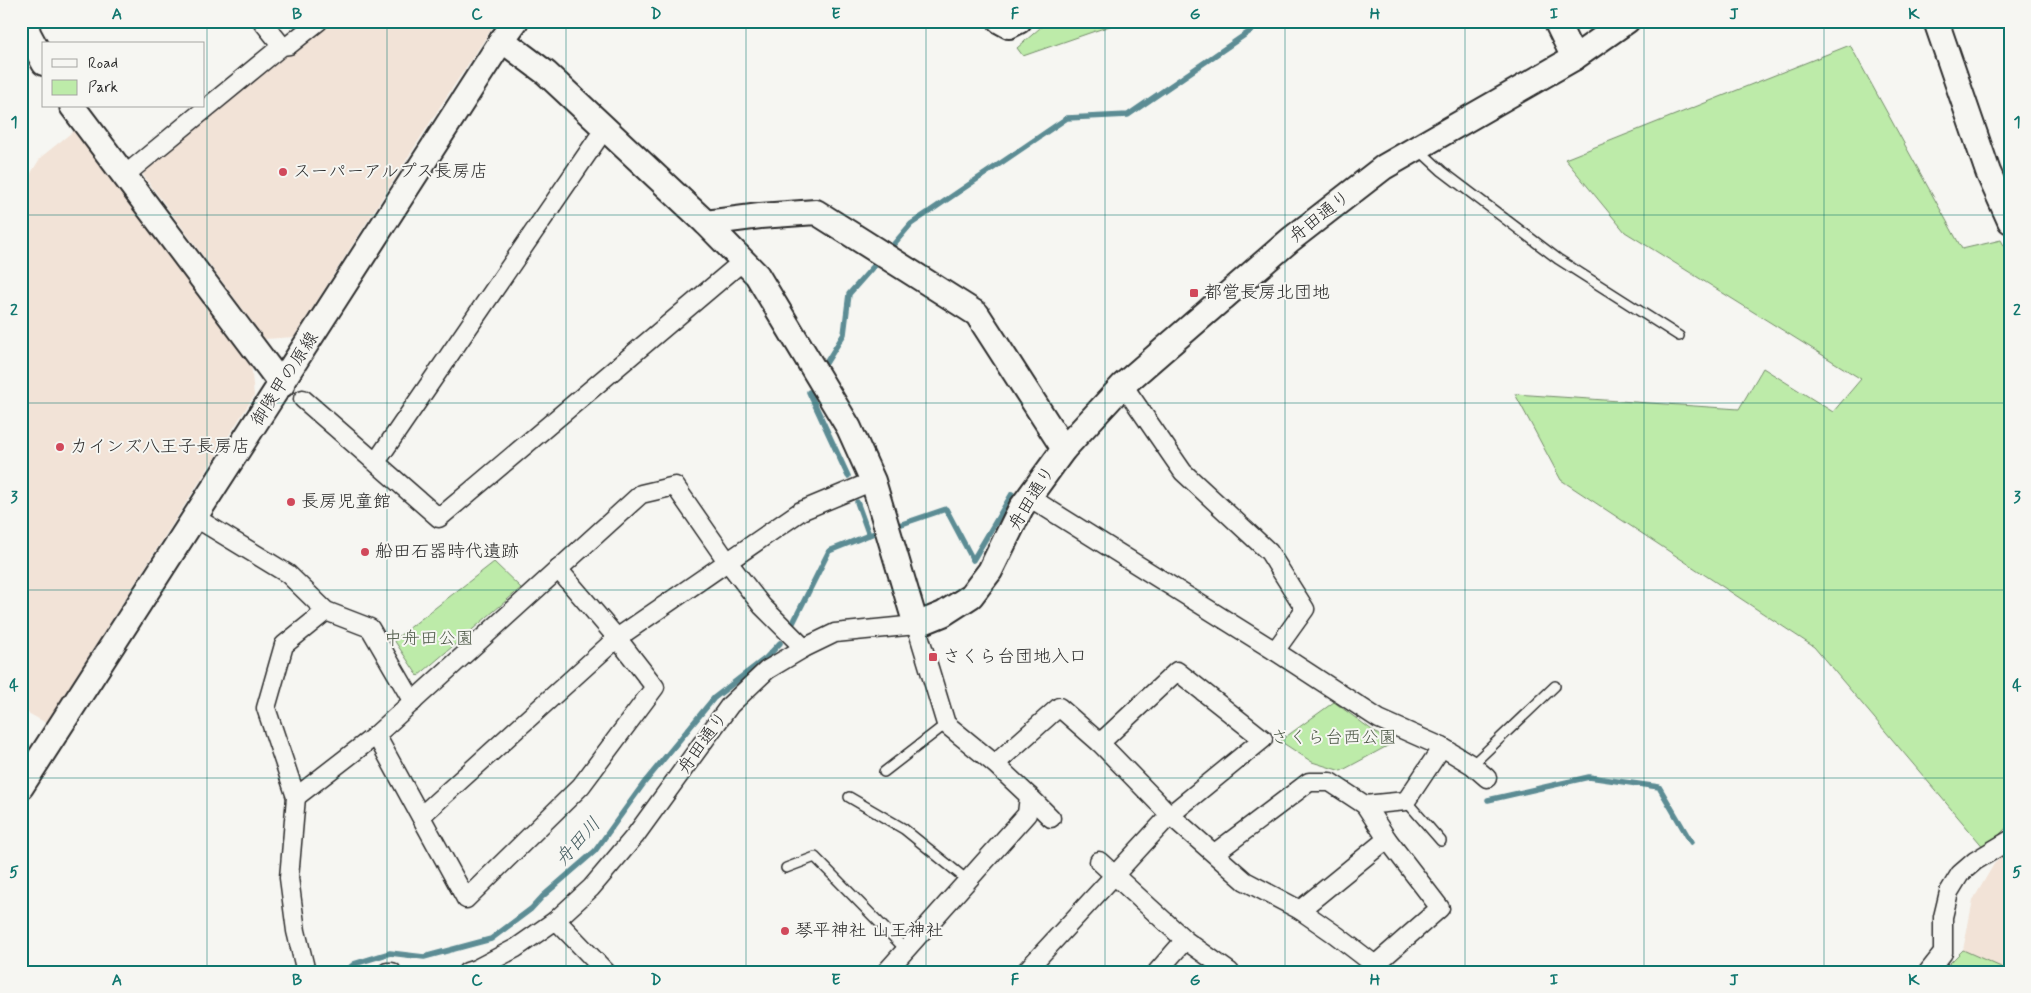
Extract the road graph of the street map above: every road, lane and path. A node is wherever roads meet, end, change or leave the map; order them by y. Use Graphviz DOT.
graph roads {
  1 [pos="26,21"];
  2 [pos="262,21"];
  3 [pos="319,21"];
  4 [pos="516,21"];
  5 [pos="1000,21"];
  6 [pos="1019,21"];
  7 [pos="1556,21"];
  8 [pos="1628,21"];
  9 [pos="1936,21"];
  10 [pos="502,40"];
  11 [pos="282,46"];
  12 [pos="1574,58"];
  13 [pos="42,59"];
  14 [pos="74,108"];
  15 [pos="605,128"];
  16 [pos="1417,148"];
  17 [pos="124,175"];
  18 [pos="2010,221"];
  19 [pos="706,223"];
  20 [pos="743,260"];
  21 [pos="1679,336"];
  22 [pos="282,385"];
  23 [pos="1123,385"];
  24 [pos="303,399"];
  25 [pos="1064,449"];
  26 [pos="376,462"];
  27 [pos="873,481"];
  28 [pos="1029,497"];
  29 [pos="196,518"];
  30 [pos="727,561"];
  31 [pos="558,570"];
  32 [pos="326,611"];
  33 [pos="916,625"];
  34 [pos="617,638"];
  35 [pos="804,648"];
  36 [pos="1275,651"];
  37 [pos="1555,686"];
  38 [pos="413,702"];
  39 [pos="946,724"];
  40 [pos="376,735"];
  41 [pos="1100,743"];
  42 [pos="1442,747"];
  43 [pos="994,764"];
  44 [pos="1472,765"];
  45 [pos="884,772"];
  46 [pos="1486,778"];
  47 [pos="21,787"];
  48 [pos="1029,796"];
  49 [pos="296,797"];
  50 [pos="849,797"];
  51 [pos="1406,801"];
  52 [pos="1365,805"];
  53 [pos="1170,815"];
  54 [pos="421,816"];
  55 [pos="1051,818"];
  56 [pos="1387,840"];
  57 [pos="2010,840"];
  58 [pos="1441,841"];
  59 [pos="1215,853"];
  60 [pos="1099,861"];
  61 [pos="786,868"];
  62 [pos="1115,876"];
  63 [pos="968,880"];
  64 [pos="1300,910"];
  65 [pos="556,920"];
  66 [pos="1185,940"];
  67 [pos="905,949"];
  68 [pos="306,972"];
  69 [pos="387,972"];
  70 [pos="392,972"];
  71 [pos="466,972"];
  72 [pos="606,972"];
  73 [pos="886,972"];
  74 [pos="1025,972"];
  75 [pos="1157,972"];
  76 [pos="1230,972"];
  77 [pos="1928,972"];
  1 -- 13 [label="street"];
  2 -- 11 [label="street"];
  3 -- 11 [label="street"];
  4 -- 10 [label="street, 御陵甲の原線"];
  5 -- 6 [label="street"];
  7 -- 12 [label="street"];
  8 -- 12 [label="street, 舟田通り"];
  9 -- 18 [label="street"];
  10 -- 15 [label="street"];
  10 -- 22 [label="street, 御陵甲の原線"];
  11 -- 17 [label="street"];
  12 -- 16 [label="street, 舟田通り"];
  14 -- 17 [label="street"];
  15 -- 19 [label="street"];
  15 -- 26 [label="street"];
  16 -- 21 [label="lane"];
  16 -- 23 [label="street, 舟田通り"];
  17 -- 22 [label="street"];
  19 -- 20 [label="street"];
  19 -- 25 [label="street"];
  20 -- 26 [label="street"];
  20 -- 27 [label="street"];
  22 -- 29 [label="street, 御陵甲の原線"];
  23 -- 25 [label="street, 舟田通り"];
  23 -- 36 [label="street"];
  24 -- 26 [label="street"];
  25 -- 28 [label="street, 舟田通り"];
  27 -- 30 [label="street"];
  27 -- 33 [label="street"];
  28 -- 33 [label="street, 舟田通り"];
  28 -- 36 [label="street"];
  29 -- 32 [label="street"];
  29 -- 47 [label="street, 御陵甲の原線"];
  30 -- 31 [label="street"];
  30 -- 34 [label="street"];
  30 -- 35 [label="street"];
  31 -- 34 [label="street"];
  31 -- 38 [label="street"];
  32 -- 38 [label="street"];
  32 -- 49 [label="street"];
  33 -- 35 [label="street, 舟田通り"];
  33 -- 39 [label="street"];
  34 -- 54 [label="street"];
  34 -- 54 [label="street"];
  35 -- 65 [label="street, 舟田通り"];
  36 -- 42 [label="street"];
  37 -- 44 [label="lane"];
  38 -- 40 [label="street"];
  39 -- 43 [label="street"];
  39 -- 45 [label="lane"];
  40 -- 49 [label="street"];
  40 -- 54 [label="street"];
  41 -- 43 [label="street"];
  41 -- 53 [label="street"];
  41 -- 53 [label="street"];
  42 -- 44 [label="street"];
  42 -- 51 [label="street"];
  43 -- 48 [label="street"];
  44 -- 46 [label="street"];
  48 -- 55 [label="street"];
  48 -- 63 [label="street"];
  49 -- 68 [label="street"];
  50 -- 63 [label="lane"];
  51 -- 52 [label="street"];
  51 -- 58 [label="lane"];
  52 -- 56 [label="street"];
  52 -- 59 [label="street"];
  53 -- 59 [label="street"];
  53 -- 62 [label="street"];
  56 -- 64 [label="street"];
  56 -- 64 [label="street"];
  57 -- 77 [label="street"];
  59 -- 64 [label="street"];
  60 -- 62 [label="street"];
  61 -- 67 [label="lane"];
  62 -- 66 [label="street"];
  62 -- 74 [label="street"];
  63 -- 67 [label="street"];
  65 -- 71 [label="street, 舟田通り"];
  65 -- 72 [label="street"];
  66 -- 75 [label="street"];
  66 -- 76 [label="street"];
  67 -- 73 [label="street"];
  69 -- 70 [label="street"];
}
